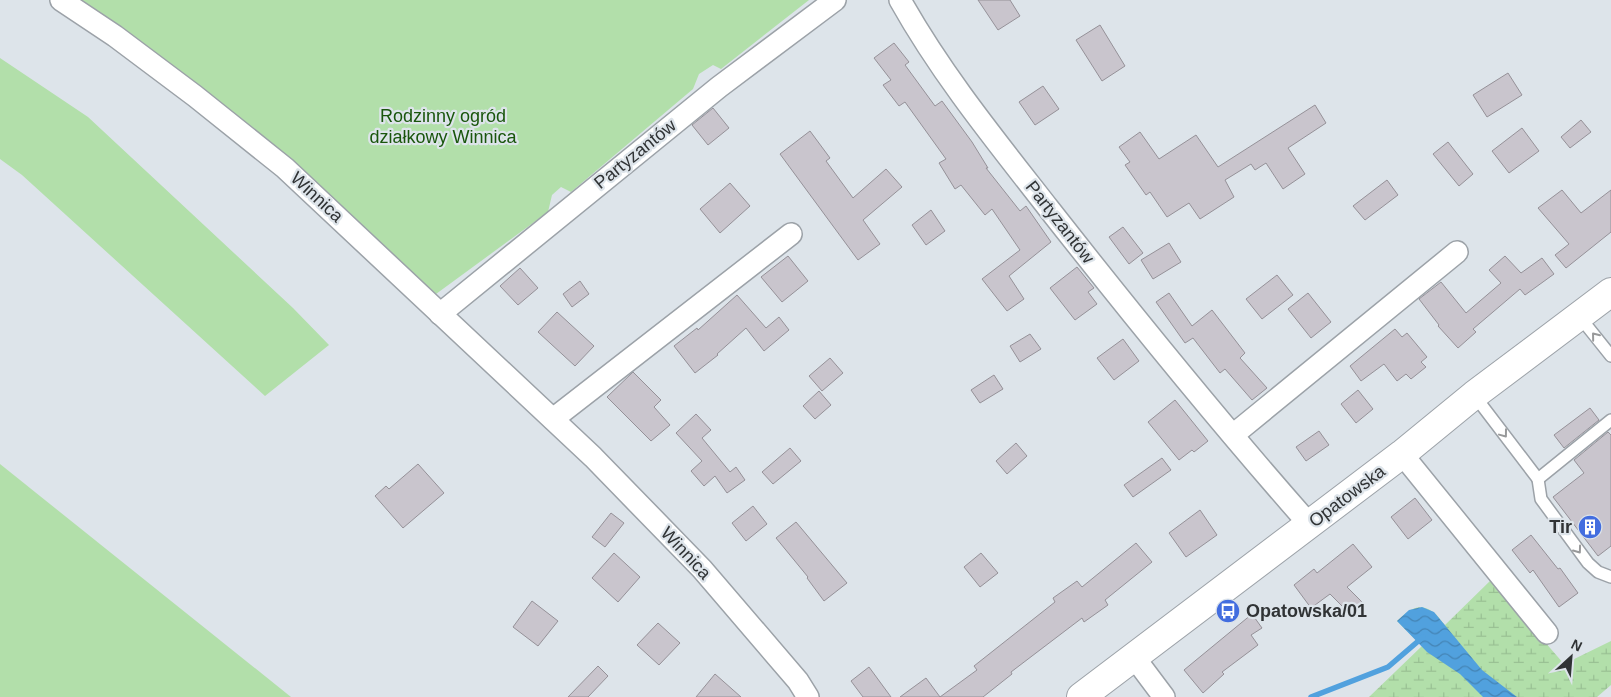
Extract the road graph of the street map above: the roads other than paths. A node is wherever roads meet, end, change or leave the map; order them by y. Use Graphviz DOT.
graph roads {
  1 [pos="61,0"];
  2 [pos="835,0"];
  3 [pos="908,3"];
  4 [pos="790,234"];
  5 [pos="1458,252"];
  6 [pos="1611,292"];
  7 [pos="440,314"];
  8 [pos="1579,316"];
  9 [pos="1611,356"];
  10 [pos="1474,395"];
  11 [pos="553,418"];
  12 [pos="1611,420"];
  13 [pos="1233,435"];
  14 [pos="1402,454"];
  15 [pos="1538,479"];
  16 [pos="1309,524"];
  17 [pos="1611,577"];
  18 [pos="1548,633"];
  19 [pos="1134,657"];
  20 [pos="808,697"];
  21 [pos="1081,697"];
  22 [pos="1164,697"];
  1 -- 7 [label="street, Winnica"];
  2 -- 7 [label="street, Partyzantów"];
  3 -- 13 [label="street, Partyzantów"];
  4 -- 11 [label="street"];
  5 -- 13 [label="street"];
  6 -- 8 [label="street, Opatowska"];
  7 -- 11 [label="street, Winnica"];
  9 -- 8 [label="lane, one-way"];
  8 -- 10 [label="street, Opatowska"];
  10 -- 14 [label="street, Opatowska"];
  10 -- 15 [label="lane, one-way"];
  11 -- 20 [label="street, Winnica"];
  12 -- 15 [label="lane"];
  13 -- 16 [label="street, Partyzantów"];
  14 -- 16 [label="street, Opatowska"];
  14 -- 18 [label="street"];
  15 -- 17 [label="lane, one-way"];
  16 -- 19 [label="street, Opatowska"];
  19 -- 21 [label="street, Opatowska"];
  19 -- 22 [label="street"];
}
